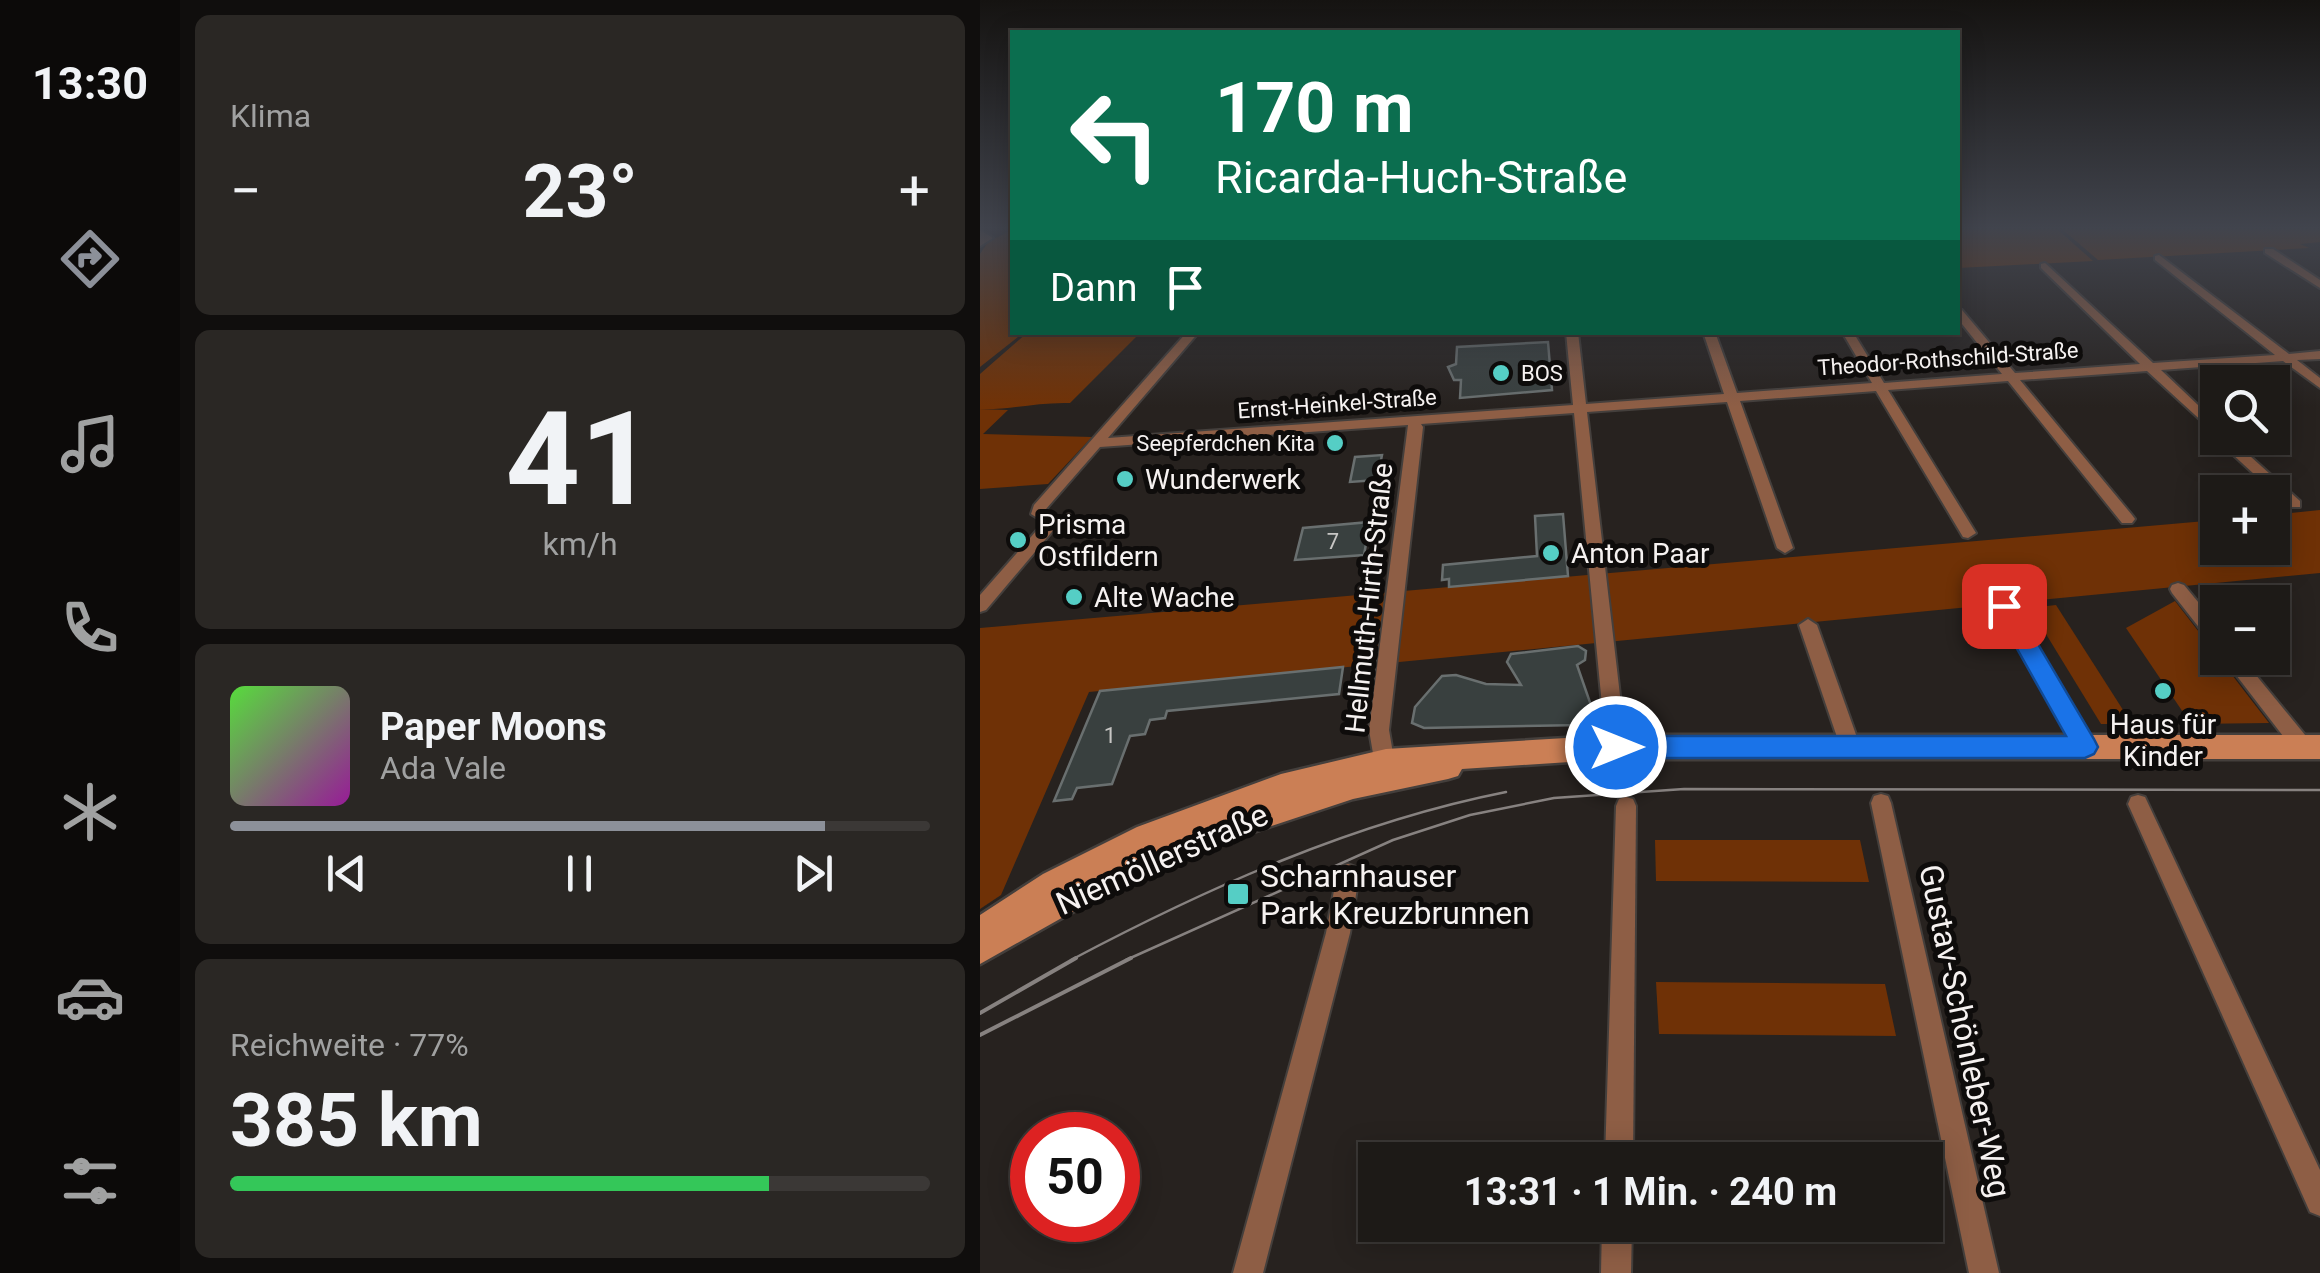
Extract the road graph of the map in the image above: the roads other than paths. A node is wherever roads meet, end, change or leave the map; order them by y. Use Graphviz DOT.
graph roads {
  1 [pos="2068,288"];
  2 [pos="2198,288"];
  3 [pos="1960,314"];
  4 [pos="1191,335"];
  5 [pos="1572,335"];
  6 [pos="1709,335"];
  7 [pos="1849,335"];
  8 [pos="2320,355"];
  9 [pos="2285,357"];
  10 [pos="2150,367"];
  11 [pos="2010,377"];
  12 [pos="2320,384"];
  13 [pos="1879,386"];
  14 [pos="1732,397"];
  15 [pos="1579,408"];
  16 [pos="2200,415"];
  17 [pos="1413,422"];
  18 [pos="1097,443"];
  19 [pos="2242,455"];
  20 [pos="2295,504"];
  21 [pos="2127,519"];
  22 [pos="1968,533"];
  23 [pos="1785,548"];
  24 [pos="2178,589"];
  25 [pos="980,606"];
  26 [pos="2004,606"];
  27 [pos="2200,616"];
  28 [pos="1808,624"];
  29 [pos="2247,675"];
  30 [pos="1850,746"];
  31 [pos="1616,747"];
  32 [pos="2085,747"];
  33 [pos="2312,747"];
  34 [pos="1386,771"];
  35 [pos="1882,803"];
  36 [pos="2138,804"];
  37 [pos="1626,806"];
  38 [pos="1348,875"];
  39 [pos="980,934"];
  40 [pos="980,948"];
  41 [pos="1619,1142"];
  42 [pos="2320,1202"];
  43 [pos="1617,1242"];
  44 [pos="1248,1273"];
  45 [pos="1616,1273"];
  46 [pos="1984,1273"];
  1 -- 10 [label="street"];
  2 -- 9 [label="street"];
  3 -- 11 [label="street"];
  4 -- 18 [label="street"];
  5 -- 15 [label="street"];
  6 -- 14 [label="street"];
  7 -- 13 [label="street"];
  8 -- 9 [label="street, Theodor-Rothschild-Straße"];
  9 -- 10 [label="street, Theodor-Rothschild-Straße"];
  9 -- 12 [label="street"];
  10 -- 11 [label="street, Theodor-Rothschild-Straße"];
  10 -- 16 [label="street"];
  11 -- 13 [label="street, Theodor-Rothschild-Straße"];
  11 -- 21 [label="street"];
  13 -- 14 [label="street, Theodor-Rothschild-Straße"];
  13 -- 22 [label="street"];
  14 -- 15 [label="street, Theodor-Rothschild-Straße"];
  14 -- 23 [label="street"];
  15 -- 17 [label="street, Ernst-Heinkel-Straße"];
  15 -- 31 [label="street"];
  17 -- 18 [label="street, Ernst-Heinkel-Straße"];
  17 -- 34 [label="street, Hellmuth-Hirth-Straße"];
  18 -- 25 [label="street"];
  19 -- 20 [label="street"];
  24 -- 27 [label="street"];
  26 -- 32 [label="street"];
  28 -- 30 [label="street"];
  29 -- 33 [label="street"];
  30 -- 31 [label="main road, Niemöllerstraße"];
  30 -- 32 [label="main road, Niemöllerstraße"];
  31 -- 34 [label="main road, Niemöllerstraße"];
  32 -- 33 [label="main road, Niemöllerstraße"];
  34 -- 39 [label="main road, Niemöllerstraße"];
  34 -- 40 [label="main road, Niemöllerstraße"];
  35 -- 46 [label="street, Gustav-Schönleber-Weg"];
  36 -- 42 [label="street"];
  37 -- 41 [label="street"];
  38 -- 44 [label="street"];
  43 -- 45 [label="street"];
}
